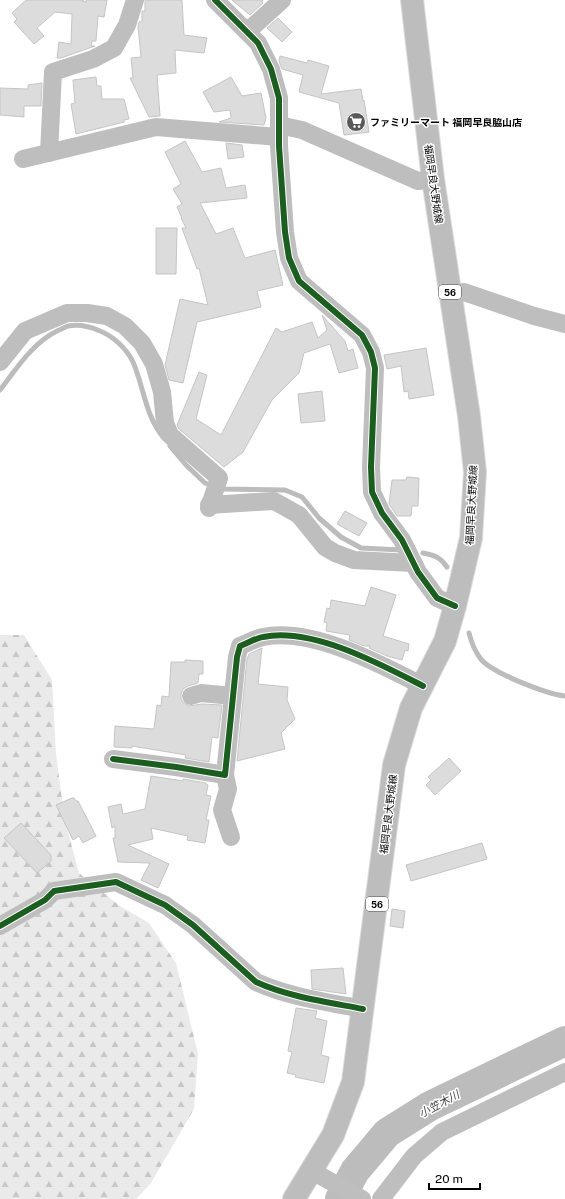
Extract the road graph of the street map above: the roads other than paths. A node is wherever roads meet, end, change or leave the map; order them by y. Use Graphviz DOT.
graph roads {
  1 [pos="135,0"];
  2 [pos="216,0"];
  3 [pos="282,0"];
  4 [pos="412,0"];
  5 [pos="247,32"];
  6 [pos="279,131"];
  7 [pos="49,153"];
  8 [pos="23,159"];
  9 [pos="433,179"];
  10 [pos="451,294"];
  11 [pos="565,324"];
  12 [pos="0,362"];
  13 [pos="413,563"];
  14 [pos="455,606"];
  15 [pos="423,686"];
  16 [pos="191,696"];
  17 [pos="233,696"];
  18 [pos="113,759"];
  19 [pos="225,775"];
  20 [pos="231,837"];
  21 [pos="0,926"];
  22 [pos="363,1009"];
  23 [pos="565,1072"];
  24 [pos="312,1171"];
  25 [pos="294,1199"];
  26 [pos="362,1199"];
  27 [pos="381,1199"];
  1 -- 7 [label="street"];
  2 -- 5 [label="street"];
  3 -- 5 [label="street"];
  4 -- 9 [label="main road, 福岡早良大野城線 / 56"];
  5 -- 6 [label="street"];
  6 -- 7 [label="street"];
  6 -- 9 [label="street"];
  6 -- 13 [label="street"];
  7 -- 8 [label="street"];
  9 -- 10 [label="main road, 福岡早良大野城線 / 56"];
  10 -- 11 [label="street"];
  10 -- 14 [label="main road, 福岡早良大野城線 / 56"];
  12 -- 13 [label="street"];
  13 -- 14 [label="street"];
  14 -- 15 [label="main road, 福岡早良大野城線 / 56"];
  15 -- 17 [label="street"];
  15 -- 22 [label="main road, 福岡早良大野城線 / 56"];
  16 -- 17 [label="street"];
  17 -- 19 [label="street"];
  18 -- 19 [label="street"];
  19 -- 20 [label="street"];
  21 -- 22 [label="street"];
  22 -- 24 [label="main road, 福岡早良大野城線 / 56"];
  23 -- 27 [label="street"];
  24 -- 25 [label="main road, 福岡早良大野城線 / 56"];
  24 -- 26 [label="street"];
}
